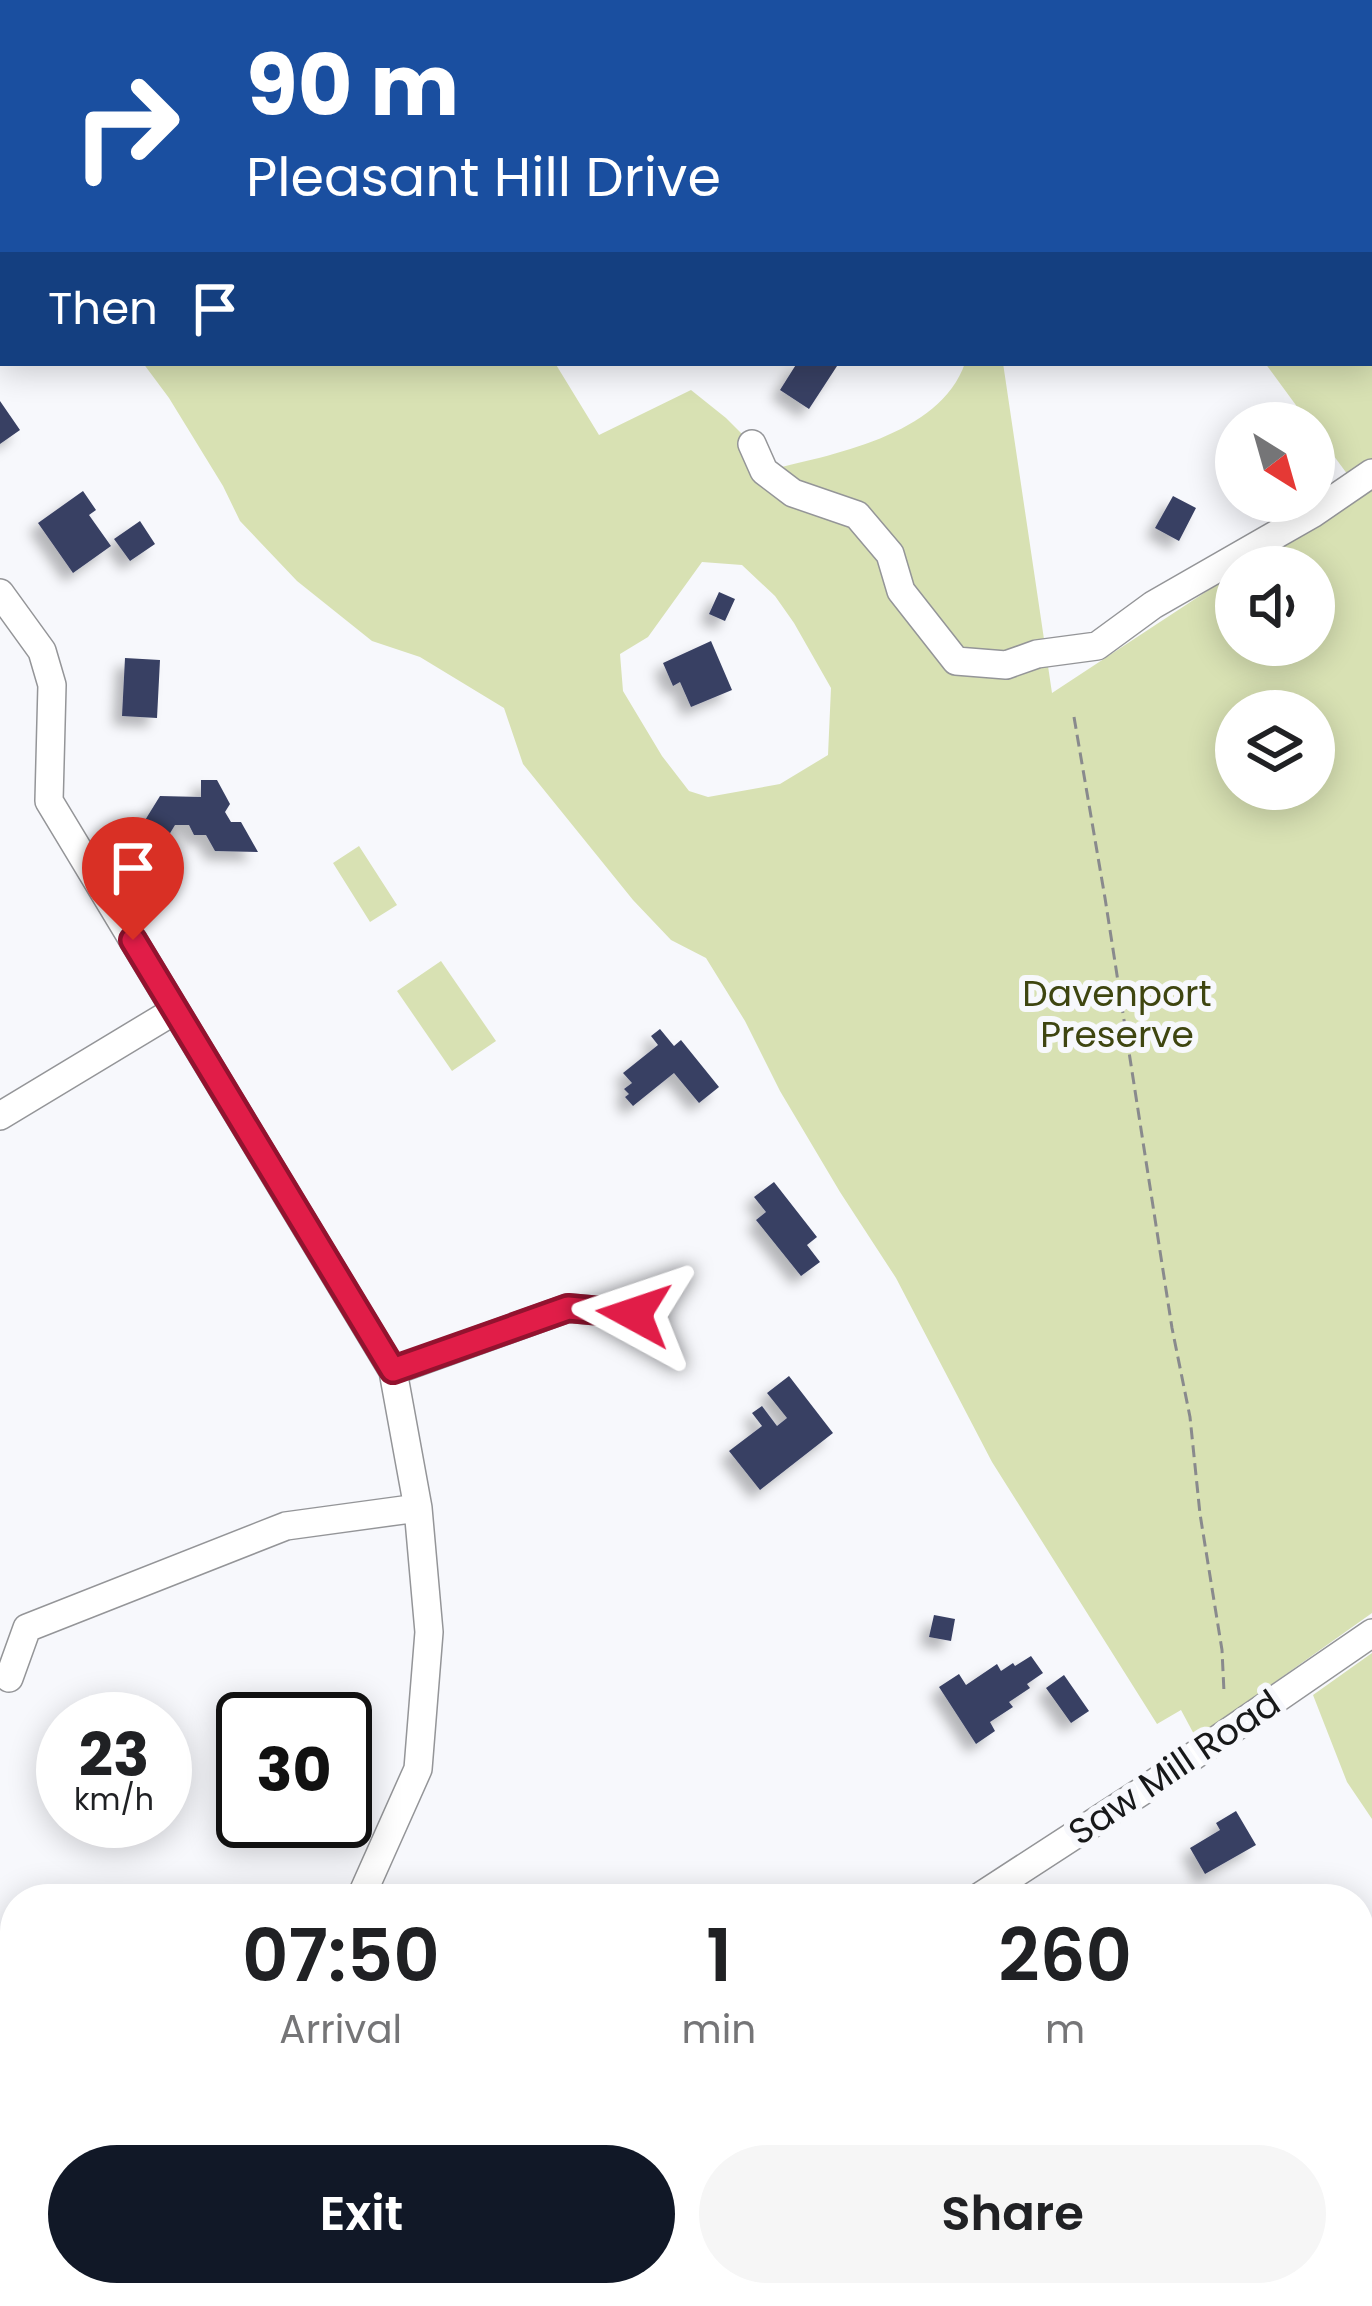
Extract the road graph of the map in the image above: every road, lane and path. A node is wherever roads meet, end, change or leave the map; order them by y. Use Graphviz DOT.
graph roads {
  1 [pos="752,444"];
  2 [pos="1372,473"];
  3 [pos="0,593"];
  4 [pos="1074,717"];
  5 [pos="174,1010"];
  6 [pos="0,1116"];
  7 [pos="634,1314"];
  8 [pos="393,1370"];
  9 [pos="418,1508"];
  10 [pos="1372,1633"];
  11 [pos="9,1678"];
  12 [pos="1224,1692"];
  13 [pos="366,1884"];
  14 [pos="999,1884"];
  1 -- 2 [label="street"];
  3 -- 5 [label="street"];
  4 -- 12 [label="path"];
  5 -- 6 [label="street"];
  5 -- 8 [label="street"];
  7 -- 8 [label="street"];
  8 -- 9 [label="street"];
  9 -- 11 [label="street"];
  9 -- 13 [label="street"];
  10 -- 14 [label="street, Saw Mill Road"];
}
